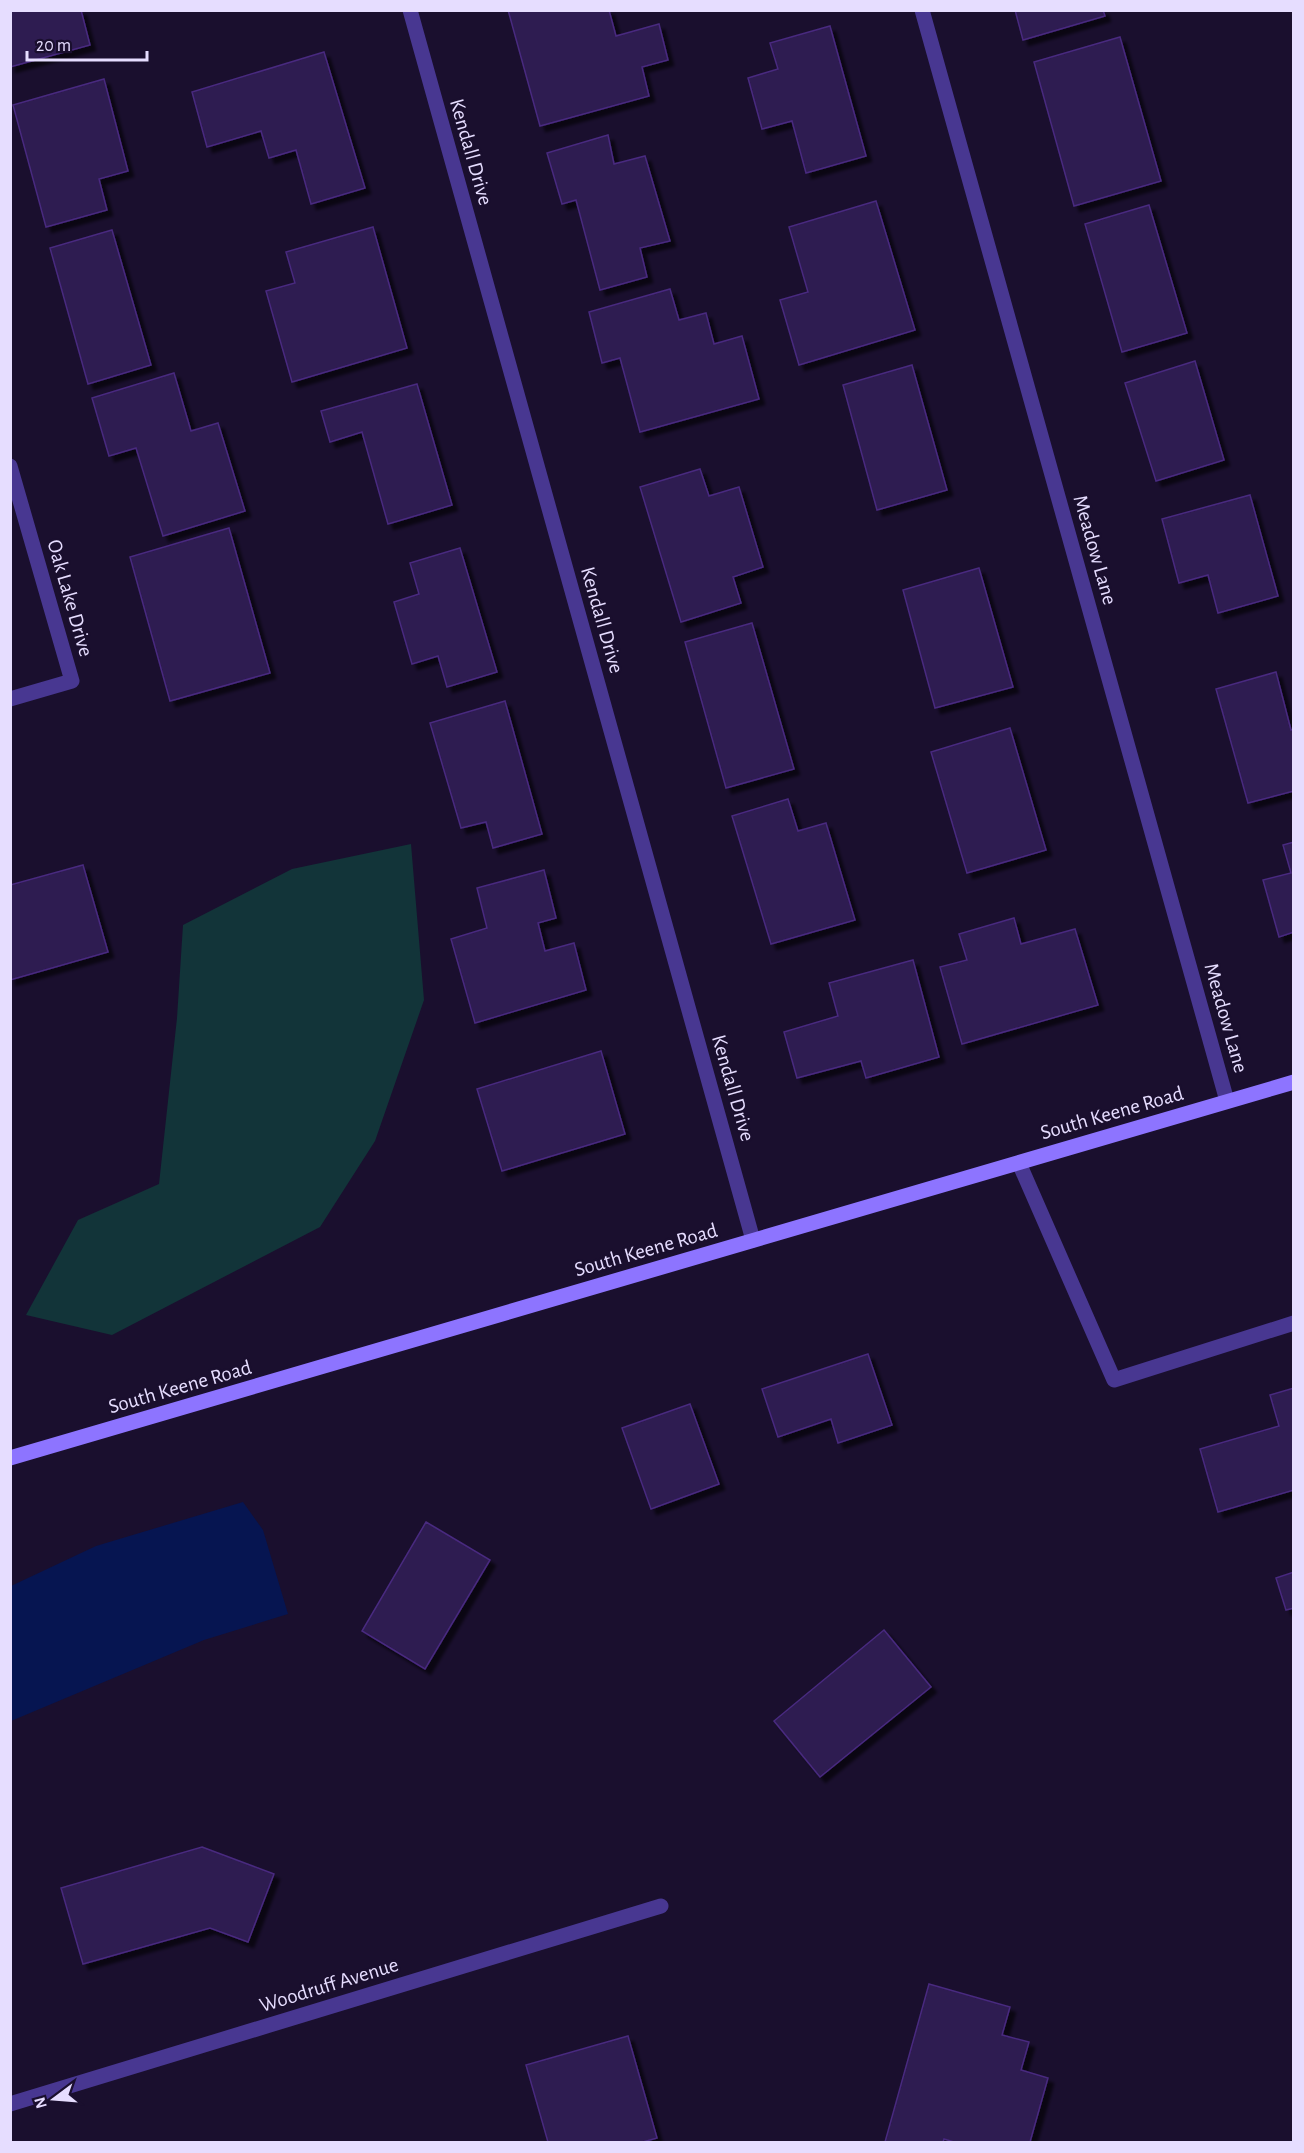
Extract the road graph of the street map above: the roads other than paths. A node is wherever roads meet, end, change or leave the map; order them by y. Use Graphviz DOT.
graph roads {
  1 [pos="410,10"];
  2 [pos="922,10"];
  3 [pos="10,466"];
  4 [pos="10,699"];
  5 [pos="1293,1082"];
  6 [pos="1227,1101"];
  7 [pos="1019,1163"];
  8 [pos="753,1240"];
  9 [pos="1293,1323"];
  10 [pos="10,1458"];
  11 [pos="661,1906"];
  12 [pos="10,2104"];
  1 -- 8 [label="street, Kendall Drive"];
  2 -- 6 [label="street, Meadow Lane"];
  3 -- 4 [label="street, Oak Lake Drive"];
  5 -- 6 [label="main road, South Keene Road"];
  6 -- 7 [label="main road, South Keene Road"];
  7 -- 8 [label="main road, South Keene Road"];
  7 -- 9 [label="street"];
  8 -- 10 [label="main road, South Keene Road"];
  11 -- 12 [label="street, Woodruff Avenue"];
}
